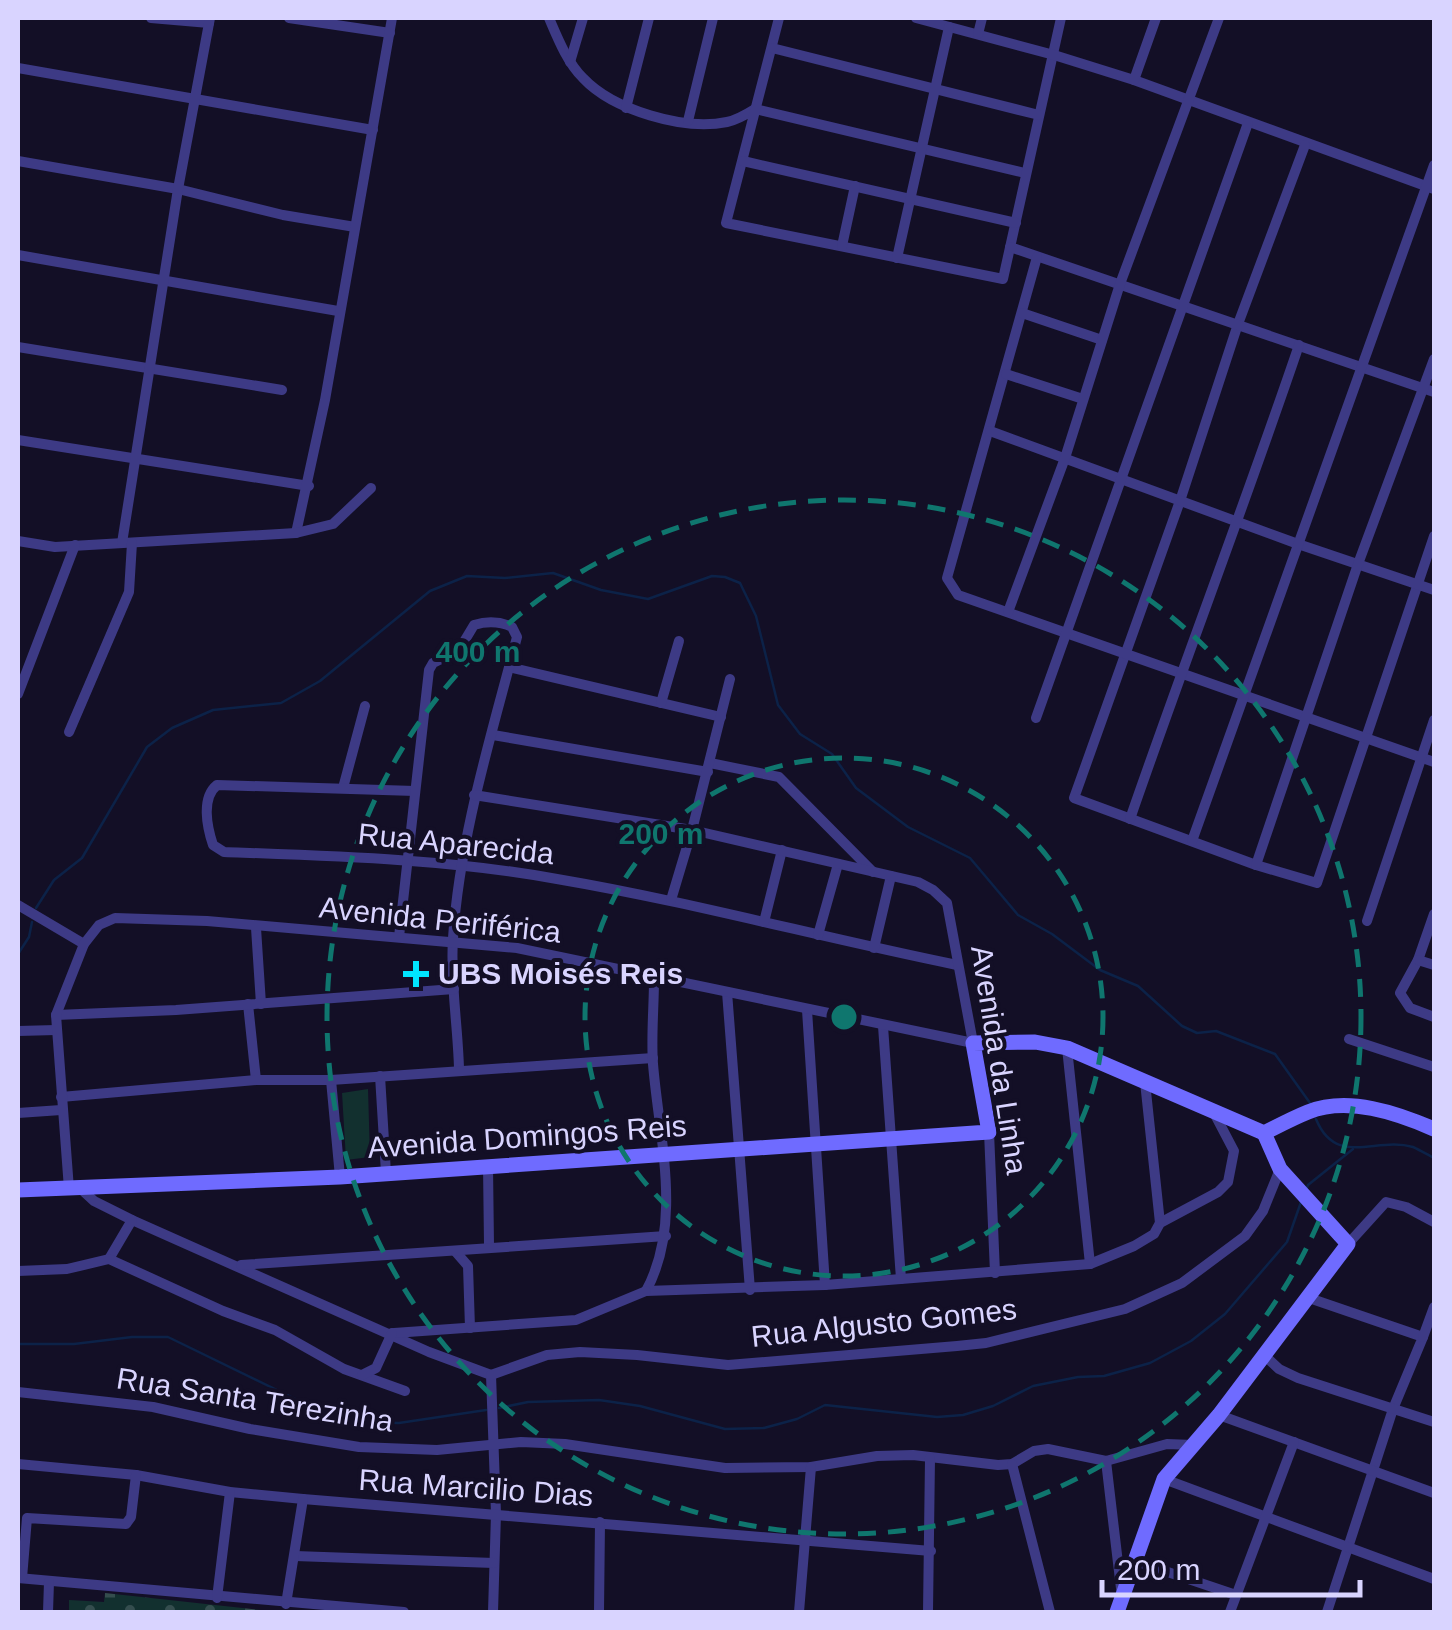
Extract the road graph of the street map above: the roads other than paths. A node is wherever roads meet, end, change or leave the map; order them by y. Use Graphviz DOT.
graph roads {
  1 [pos="150,18"];
  2 [pos="289,18"];
  3 [pos="392,18"];
  4 [pos="550,18"];
  5 [pos="582,18"];
  6 [pos="649,18"];
  7 [pos="712,18"];
  8 [pos="779,18"];
  9 [pos="916,18"];
  10 [pos="982,18"];
  11 [pos="1061,18"];
  12 [pos="1156,18"];
  13 [pos="1219,18"];
  14 [pos="210,20"];
  15 [pos="948,26"];
  16 [pos="390,32"];
  17 [pos="978,34"];
  18 [pos="772,48"];
  19 [pos="1054,54"];
  20 [pos="570,62"];
  21 [pos="18,68"];
  22 [pos="1134,80"];
  23 [pos="935,86"];
  24 [pos="195,98"];
  25 [pos="1189,102"];
  26 [pos="626,108"];
  27 [pos="756,109"];
  28 [pos="1039,114"];
  29 [pos="688,121"];
  30 [pos="1248,123"];
  31 [pos="372,130"];
  32 [pos="1305,145"];
  33 [pos="921,148"];
  34 [pos="18,161"];
  35 [pos="742,161"];
  36 [pos="1434,164"];
  37 [pos="1025,174"];
  38 [pos="855,186"];
  39 [pos="1431,188"];
  40 [pos="178,189"];
  41 [pos="910,198"];
  42 [pos="1016,223"];
  43 [pos="355,227"];
  44 [pos="842,246"];
  45 [pos="1010,248"];
  46 [pos="18,255"];
  47 [pos="1037,257"];
  48 [pos="896,258"];
  49 [pos="164,280"];
  50 [pos="1120,284"];
  51 [pos="1182,306"];
  52 [pos="338,311"];
  53 [pos="1022,314"];
  54 [pos="1238,324"];
  55 [pos="1102,340"];
  56 [pos="1298,344"];
  57 [pos="18,347"];
  58 [pos="1434,359"];
  59 [pos="1361,366"];
  60 [pos="149,370"];
  61 [pos="1006,374"];
  62 [pos="282,390"];
  63 [pos="1429,390"];
  64 [pos="1084,399"];
  65 [pos="990,431"];
  66 [pos="18,440"];
  67 [pos="136,458"];
  68 [pos="1065,458"];
  69 [pos="1122,480"];
  70 [pos="309,486"];
  71 [pos="371,488"];
  72 [pos="1180,500"];
  73 [pos="1239,522"];
  74 [pos="296,533"];
  75 [pos="1434,536"];
  76 [pos="18,541"];
  77 [pos="127,543"];
  78 [pos="74,544"];
  79 [pos="1298,544"];
  80 [pos="1358,564"];
  81 [pos="1418,584"];
  82 [pos="1434,590"];
  83 [pos="1008,612"];
  84 [pos="1067,633"];
  85 [pos="680,642"];
  86 [pos="1124,652"];
  87 [pos="510,663"];
  88 [pos="1180,672"];
  89 [pos="20,677"];
  90 [pos="730,680"];
  91 [pos="18,694"];
  92 [pos="1246,695"];
  93 [pos="661,703"];
  94 [pos="364,706"];
  95 [pos="1307,716"];
  96 [pos="720,717"];
  97 [pos="1036,718"];
  98 [pos="1434,720"];
  99 [pos="69,732"];
  100 [pos="492,735"];
  101 [pos="1366,737"];
  102 [pos="1422,758"];
  103 [pos="1434,762"];
  104 [pos="709,768"];
  105 [pos="343,788"];
  106 [pos="414,791"];
  107 [pos="474,796"];
  108 [pos="1130,819"];
  109 [pos="692,830"];
  110 [pos="1192,842"];
  111 [pos="782,850"];
  112 [pos="406,860"];
  113 [pos="838,864"];
  114 [pos="1256,865"];
  115 [pos="460,866"];
  116 [pos="874,872"];
  117 [pos="891,876"];
  118 [pos="670,900"];
  119 [pos="18,905"];
  120 [pos="1434,914"];
  121 [pos="1367,921"];
  122 [pos="764,922"];
  123 [pos="256,928"];
  124 [pos="818,935"];
  125 [pos="400,938"];
  126 [pos="452,943"];
  127 [pos="84,944"];
  128 [pos="874,948"];
  129 [pos="1418,960"];
  130 [pos="1434,965"];
  131 [pos="957,966"];
  132 [pos="654,979"];
  133 [pos="454,989"];
  134 [pos="727,992"];
  135 [pos="248,1004"];
  136 [pos="261,1004"];
  137 [pos="807,1010"];
  138 [pos="56,1015"];
  139 [pos="1434,1017"];
  140 [pos="883,1026"];
  141 [pos="56,1030"];
  142 [pos="18,1032"];
  143 [pos="1349,1038"];
  144 [pos="973,1044"];
  145 [pos="1067,1048"];
  146 [pos="653,1058"];
  147 [pos="1434,1065"];
  148 [pos="459,1070"];
  149 [pos="380,1076"];
  150 [pos="256,1080"];
  151 [pos="332,1080"];
  152 [pos="1145,1082"];
  153 [pos="61,1103"];
  154 [pos="1213,1111"];
  155 [pos="18,1113"];
  156 [pos="1434,1129"];
  157 [pos="989,1132"];
  158 [pos="1264,1133"];
  159 [pos="892,1139"];
  160 [pos="817,1144"];
  161 [pos="738,1150"];
  162 [pos="662,1155"];
  163 [pos="488,1166"];
  164 [pos="1280,1168"];
  165 [pos="386,1173"];
  166 [pos="340,1176"];
  167 [pos="75,1189"];
  168 [pos="18,1190"];
  169 [pos="132,1220"];
  170 [pos="1434,1222"];
  171 [pos="1160,1223"];
  172 [pos="666,1236"];
  173 [pos="1348,1244"];
  174 [pos="489,1245"];
  175 [pos="455,1250"];
  176 [pos="109,1259"];
  177 [pos="1090,1264"];
  178 [pos="235,1265"];
  179 [pos="18,1271"];
  180 [pos="995,1273"];
  181 [pos="901,1279"];
  182 [pos="824,1285"];
  183 [pos="750,1290"];
  184 [pos="646,1291"];
  185 [pos="1308,1298"];
  186 [pos="1434,1307"];
  187 [pos="470,1328"];
  188 [pos="392,1333"];
  189 [pos="1423,1336"];
  190 [pos="1265,1356"];
  191 [pos="362,1375"];
  192 [pos="491,1375"];
  193 [pos="405,1391"];
  194 [pos="18,1392"];
  195 [pos="1393,1410"];
  196 [pos="1219,1415"];
  197 [pos="1434,1422"];
  198 [pos="1294,1442"];
  199 [pos="1192,1445"];
  200 [pos="494,1447"];
  201 [pos="930,1458"];
  202 [pos="1106,1461"];
  203 [pos="18,1464"];
  204 [pos="1012,1464"];
  205 [pos="811,1467"];
  206 [pos="1374,1471"];
  207 [pos="136,1476"];
  208 [pos="1164,1479"];
  209 [pos="230,1492"];
  210 [pos="1434,1492"];
  211 [pos="304,1499"];
  212 [pos="496,1514"];
  213 [pos="1264,1518"];
  214 [pos="600,1522"];
  215 [pos="803,1541"];
  216 [pos="931,1550"];
  217 [pos="1349,1550"];
  218 [pos="295,1556"];
  219 [pos="1135,1561"];
  220 [pos="494,1563"];
  221 [pos="20,1578"];
  222 [pos="1434,1579"];
  223 [pos="50,1582"];
  224 [pos="1236,1595"];
  225 [pos="217,1598"];
  226 [pos="286,1604"];
  227 [pos="1119,1606"];
  228 [pos="353,1611"];
  229 [pos="48,1612"];
  230 [pos="404,1612"];
  231 [pos="493,1612"];
  232 [pos="599,1612"];
  233 [pos="799,1612"];
  234 [pos="928,1612"];
  235 [pos="1050,1612"];
  236 [pos="1230,1612"];
  237 [pos="1326,1612"];
  1 -- 14 [label="street"];
  2 -- 16 [label="street"];
  3 -- 16 [label="street"];
  4 -- 20 [label="street"];
  5 -- 20 [label="street"];
  6 -- 26 [label="street"];
  7 -- 29 [label="street"];
  8 -- 18 [label="street"];
  9 -- 15 [label="street"];
  10 -- 17 [label="street"];
  11 -- 19 [label="street"];
  12 -- 22 [label="street"];
  13 -- 25 [label="street"];
  14 -- 24 [label="street"];
  15 -- 17 [label="street"];
  15 -- 23 [label="street"];
  16 -- 31 [label="street"];
  17 -- 19 [label="street"];
  18 -- 23 [label="street"];
  18 -- 27 [label="street"];
  19 -- 22 [label="street"];
  19 -- 28 [label="street"];
  20 -- 26 [label="street"];
  21 -- 24 [label="street"];
  22 -- 25 [label="street"];
  23 -- 28 [label="street"];
  23 -- 33 [label="street"];
  24 -- 31 [label="street"];
  24 -- 40 [label="street"];
  25 -- 30 [label="street"];
  25 -- 50 [label="street"];
  26 -- 29 [label="street"];
  27 -- 29 [label="street"];
  27 -- 33 [label="street"];
  27 -- 35 [label="street"];
  28 -- 37 [label="street"];
  30 -- 32 [label="street"];
  30 -- 51 [label="street"];
  31 -- 43 [label="street"];
  32 -- 39 [label="street"];
  32 -- 54 [label="street"];
  33 -- 37 [label="street"];
  33 -- 41 [label="street"];
  34 -- 40 [label="street"];
  35 -- 38 [label="street"];
  35 -- 44 [label="street"];
  36 -- 39 [label="street"];
  37 -- 42 [label="street"];
  38 -- 41 [label="street"];
  38 -- 44 [label="street"];
  39 -- 59 [label="street"];
  40 -- 43 [label="street"];
  40 -- 49 [label="street"];
  41 -- 42 [label="street"];
  41 -- 48 [label="street"];
  42 -- 45 [label="street"];
  43 -- 52 [label="street"];
  44 -- 48 [label="street"];
  45 -- 47 [label="street"];
  45 -- 48 [label="street"];
  46 -- 49 [label="street"];
  47 -- 50 [label="street"];
  47 -- 53 [label="street"];
  49 -- 52 [label="street"];
  49 -- 60 [label="street"];
  50 -- 51 [label="street"];
  50 -- 55 [label="street"];
  51 -- 54 [label="street"];
  51 -- 69 [label="street"];
  52 -- 70 [label="street"];
  53 -- 55 [label="street"];
  53 -- 61 [label="street"];
  54 -- 56 [label="street"];
  54 -- 72 [label="street"];
  55 -- 64 [label="street"];
  56 -- 59 [label="street"];
  56 -- 73 [label="street"];
  57 -- 60 [label="street"];
  58 -- 63 [label="street"];
  59 -- 63 [label="street"];
  59 -- 79 [label="street"];
  60 -- 62 [label="street"];
  60 -- 67 [label="street"];
  61 -- 64 [label="street"];
  61 -- 65 [label="street"];
  63 -- 80 [label="street"];
  64 -- 68 [label="street"];
  65 -- 68 [label="street"];
  65 -- 83 [label="street"];
  66 -- 67 [label="street"];
  67 -- 70 [label="street"];
  67 -- 77 [label="street"];
  68 -- 69 [label="street"];
  68 -- 83 [label="street"];
  69 -- 72 [label="street"];
  69 -- 84 [label="street"];
  70 -- 74 [label="street"];
  71 -- 74 [label="street"];
  72 -- 73 [label="street"];
  72 -- 86 [label="street"];
  73 -- 79 [label="street"];
  73 -- 88 [label="street"];
  74 -- 77 [label="street"];
  75 -- 81 [label="street"];
  76 -- 78 [label="street"];
  77 -- 78 [label="street"];
  77 -- 99 [label="street"];
  78 -- 89 [label="street"];
  79 -- 80 [label="street"];
  79 -- 92 [label="street"];
  80 -- 81 [label="street"];
  80 -- 95 [label="street"];
  81 -- 82 [label="street"];
  81 -- 101 [label="street"];
  83 -- 84 [label="street"];
  84 -- 86 [label="street"];
  84 -- 97 [label="street"];
  85 -- 93 [label="street"];
  86 -- 88 [label="street"];
  86 -- 108 [label="street"];
  87 -- 93 [label="street"];
  87 -- 100 [label="street"];
  87 -- 106 [label="street"];
  88 -- 92 [label="street"];
  88 -- 108 [label="street"];
  89 -- 91 [label="street"];
  90 -- 96 [label="street"];
  92 -- 95 [label="street"];
  92 -- 110 [label="street"];
  93 -- 96 [label="street"];
  94 -- 105 [label="street"];
  95 -- 101 [label="street"];
  95 -- 114 [label="street"];
  96 -- 104 [label="street"];
  98 -- 102 [label="street"];
  100 -- 104 [label="street"];
  100 -- 107 [label="street"];
  101 -- 102 [label="street"];
  101 -- 114 [label="street"];
  102 -- 103 [label="street"];
  102 -- 121 [label="street"];
  104 -- 109 [label="street"];
  104 -- 116 [label="street"];
  105 -- 106 [label="street"];
  105 -- 112 [label="street, Rua Aparecida"];
  106 -- 112 [label="street"];
  107 -- 109 [label="street"];
  107 -- 115 [label="street"];
  108 -- 110 [label="street"];
  109 -- 111 [label="street"];
  109 -- 118 [label="street"];
  110 -- 114 [label="street"];
  111 -- 113 [label="street"];
  111 -- 122 [label="street"];
  112 -- 115 [label="street, Rua Aparecida"];
  112 -- 125 [label="street"];
  113 -- 116 [label="street"];
  113 -- 124 [label="street"];
  115 -- 118 [label="street, Rua Aparecida"];
  115 -- 126 [label="street"];
  116 -- 117 [label="street"];
  117 -- 128 [label="street"];
  117 -- 131 [label="street, Avenida da Linha"];
  118 -- 122 [label="street, Rua Aparecida"];
  119 -- 127 [label="street"];
  120 -- 129 [label="street"];
  122 -- 124 [label="street, Rua Aparecida"];
  123 -- 125 [label="street, Avenida Periférica"];
  123 -- 127 [label="street, Avenida Periférica"];
  123 -- 136 [label="street"];
  124 -- 128 [label="street, Rua Aparecida"];
  125 -- 126 [label="street, Avenida Periférica"];
  126 -- 132 [label="street, Avenida Periférica"];
  126 -- 133 [label="street"];
  127 -- 138 [label="street"];
  128 -- 131 [label="street, Rua Aparecida"];
  129 -- 130 [label="street"];
  129 -- 139 [label="street"];
  131 -- 144 [label="street, Avenida da Linha"];
  132 -- 134 [label="street, Avenida Periférica"];
  132 -- 146 [label="street"];
  133 -- 136 [label="street"];
  133 -- 148 [label="street"];
  134 -- 137 [label="street, Avenida Periférica"];
  134 -- 161 [label="street"];
  135 -- 136 [label="street"];
  135 -- 138 [label="street"];
  135 -- 150 [label="street"];
  137 -- 140 [label="street, Avenida Periférica"];
  137 -- 160 [label="street"];
  138 -- 141 [label="street"];
  140 -- 144 [label="street, Avenida Periférica"];
  140 -- 159 [label="street"];
  141 -- 142 [label="street"];
  141 -- 153 [label="street"];
  143 -- 147 [label="street"];
  144 -- 145 [label="street"];
  144 -- 157 [label="street, Avenida da Linha"];
  145 -- 152 [label="street"];
  145 -- 177 [label="street"];
  146 -- 148 [label="street"];
  146 -- 162 [label="street"];
  148 -- 149 [label="street"];
  149 -- 151 [label="street"];
  149 -- 165 [label="street"];
  150 -- 151 [label="street"];
  150 -- 153 [label="street"];
  151 -- 166 [label="street"];
  152 -- 154 [label="street"];
  152 -- 171 [label="street"];
  153 -- 155 [label="street"];
  153 -- 167 [label="street"];
  154 -- 158 [label="street"];
  154 -- 171 [label="street"];
  156 -- 158 [label="street"];
  157 -- 159 [label="street, Avenida Domingos Reis"];
  157 -- 180 [label="street, Avenida da Linha"];
  158 -- 164 [label="street"];
  159 -- 160 [label="street, Avenida Domingos Reis"];
  159 -- 181 [label="street"];
  160 -- 161 [label="street, Avenida Domingos Reis"];
  160 -- 182 [label="street"];
  161 -- 162 [label="street, Avenida Domingos Reis"];
  161 -- 183 [label="street"];
  162 -- 163 [label="street, Avenida Domingos Reis"];
  162 -- 172 [label="street"];
  163 -- 165 [label="street, Avenida Domingos Reis"];
  163 -- 174 [label="street"];
  164 -- 173 [label="street"];
  164 -- 192 [label="street, Rua Algusto Gomes"];
  165 -- 166 [label="street, Avenida Domingos Reis"];
  166 -- 167 [label="street, Avenida Domingos Reis"];
  167 -- 168 [label="street, Avenida Domingos Reis"];
  167 -- 169 [label="street"];
  169 -- 176 [label="street"];
  169 -- 178 [label="street"];
  170 -- 173 [label="street"];
  171 -- 177 [label="street"];
  172 -- 174 [label="street"];
  172 -- 184 [label="street"];
  173 -- 185 [label="street"];
  174 -- 175 [label="street"];
  175 -- 178 [label="street"];
  175 -- 187 [label="street"];
  176 -- 179 [label="street"];
  176 -- 191 [label="street"];
  177 -- 180 [label="street"];
  178 -- 188 [label="street"];
  180 -- 181 [label="street"];
  181 -- 182 [label="street"];
  182 -- 183 [label="street"];
  183 -- 184 [label="street"];
  184 -- 187 [label="street"];
  185 -- 189 [label="street"];
  185 -- 190 [label="street"];
  186 -- 189 [label="street"];
  187 -- 188 [label="street"];
  188 -- 191 [label="street"];
  188 -- 192 [label="street"];
  189 -- 195 [label="street"];
  190 -- 195 [label="street"];
  190 -- 196 [label="street"];
  191 -- 193 [label="street"];
  192 -- 200 [label="street"];
  194 -- 200 [label="street, Rua Santa Terezinha"];
  195 -- 197 [label="street"];
  195 -- 206 [label="street"];
  196 -- 198 [label="street"];
  196 -- 199 [label="street"];
  198 -- 206 [label="street"];
  198 -- 213 [label="street"];
  199 -- 202 [label="street, Rua Santa Terezinha"];
  199 -- 208 [label="street"];
  200 -- 205 [label="street, Rua Santa Terezinha"];
  200 -- 212 [label="street"];
  201 -- 204 [label="street, Rua Santa Terezinha"];
  201 -- 205 [label="street, Rua Santa Terezinha"];
  201 -- 216 [label="street"];
  202 -- 204 [label="street, Rua Santa Terezinha"];
  202 -- 227 [label="street"];
  203 -- 207 [label="street, Rua Marcilio Dias"];
  204 -- 235 [label="street"];
  205 -- 215 [label="street"];
  206 -- 210 [label="street"];
  206 -- 217 [label="street"];
  207 -- 209 [label="street, Rua Marcilio Dias"];
  207 -- 221 [label="street"];
  208 -- 213 [label="street"];
  208 -- 219 [label="street"];
  209 -- 211 [label="street, Rua Marcilio Dias"];
  209 -- 225 [label="street"];
  211 -- 212 [label="street, Rua Marcilio Dias"];
  211 -- 218 [label="street"];
  212 -- 214 [label="street, Rua Marcilio Dias"];
  212 -- 220 [label="street"];
  213 -- 217 [label="street"];
  213 -- 224 [label="street"];
  214 -- 215 [label="street, Rua Marcilio Dias"];
  214 -- 232 [label="street"];
  215 -- 216 [label="street, Rua Marcilio Dias"];
  215 -- 233 [label="street"];
  216 -- 234 [label="street"];
  217 -- 222 [label="street"];
  217 -- 237 [label="street"];
  218 -- 220 [label="street"];
  218 -- 226 [label="street"];
  219 -- 224 [label="street"];
  219 -- 227 [label="street"];
  220 -- 231 [label="street"];
  221 -- 223 [label="street"];
  223 -- 225 [label="street"];
  223 -- 229 [label="street"];
  224 -- 236 [label="street"];
  225 -- 226 [label="street"];
  226 -- 228 [label="street"];
  228 -- 230 [label="street"];
}
